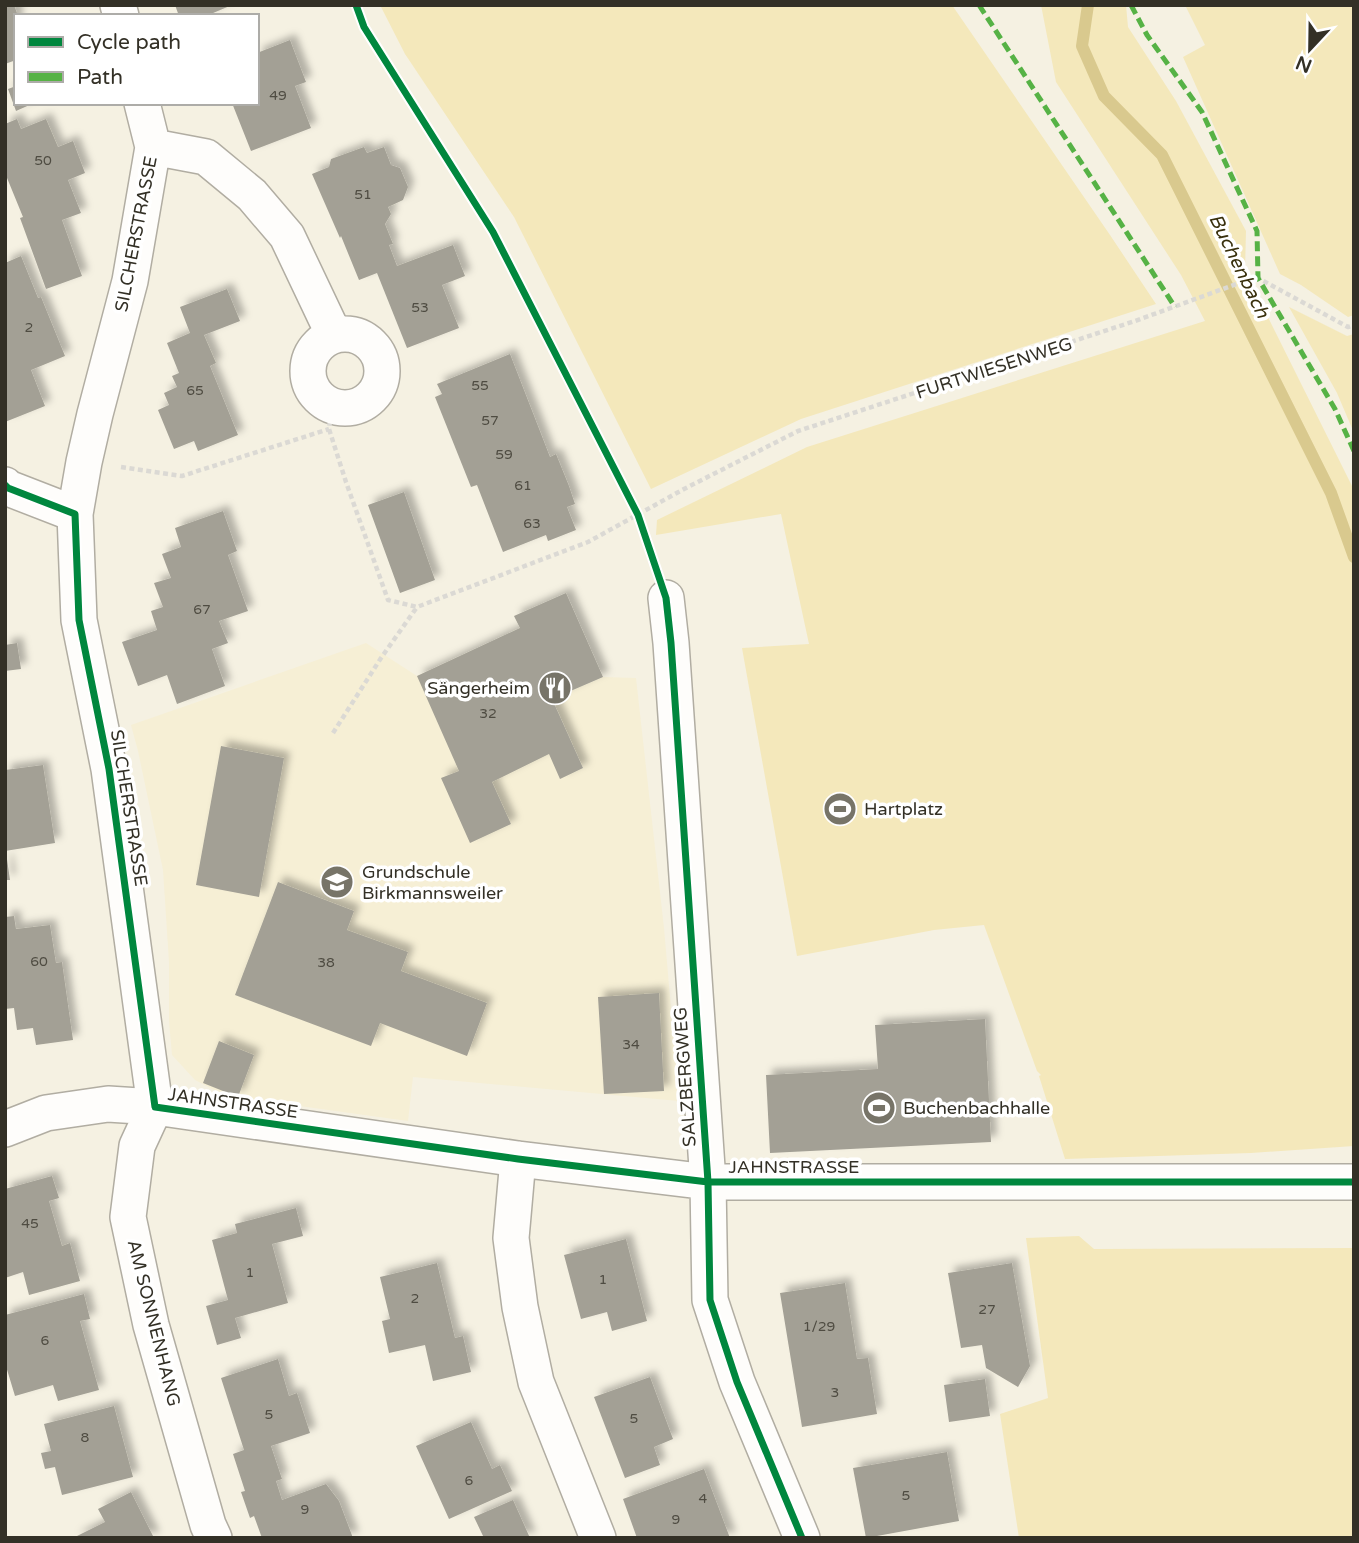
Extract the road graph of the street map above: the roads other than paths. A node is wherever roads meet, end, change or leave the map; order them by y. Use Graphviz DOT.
graph roads {
  1 [pos="142,105"];
  2 [pos="153,147"];
  3 [pos="334,335"];
  4 [pos="5,485"];
  5 [pos="75,514"];
  6 [pos="666,598"];
  7 [pos="155,1107"];
  8 [pos="5,1129"];
  9 [pos="518,1159"];
  10 [pos="708,1182"];
  11 [pos="1354,1182"];
  12 [pos="214,1538"];
  13 [pos="598,1538"];
  14 [pos="802,1538"];
  1 -- 2 [label="street, SILCHERSTRASSE"];
  2 -- 3 [label="street, SILCHERSTRASSE"];
  2 -- 5 [label="street, SILCHERSTRASSE"];
  3 -- 3 [label="street"];
  4 -- 5 [label="street"];
  5 -- 7 [label="street, SILCHERSTRASSE"];
  6 -- 10 [label="street, SALZBERGWEG"];
  7 -- 8 [label="street, JAHNSTRASSE"];
  7 -- 9 [label="street, JAHNSTRASSE"];
  7 -- 12 [label="street, AM SONNENHANG"];
  9 -- 10 [label="street, JAHNSTRASSE"];
  9 -- 13 [label="street"];
  10 -- 11 [label="street, JAHNSTRASSE"];
  10 -- 14 [label="street, SALZBERGWEG"];
}
